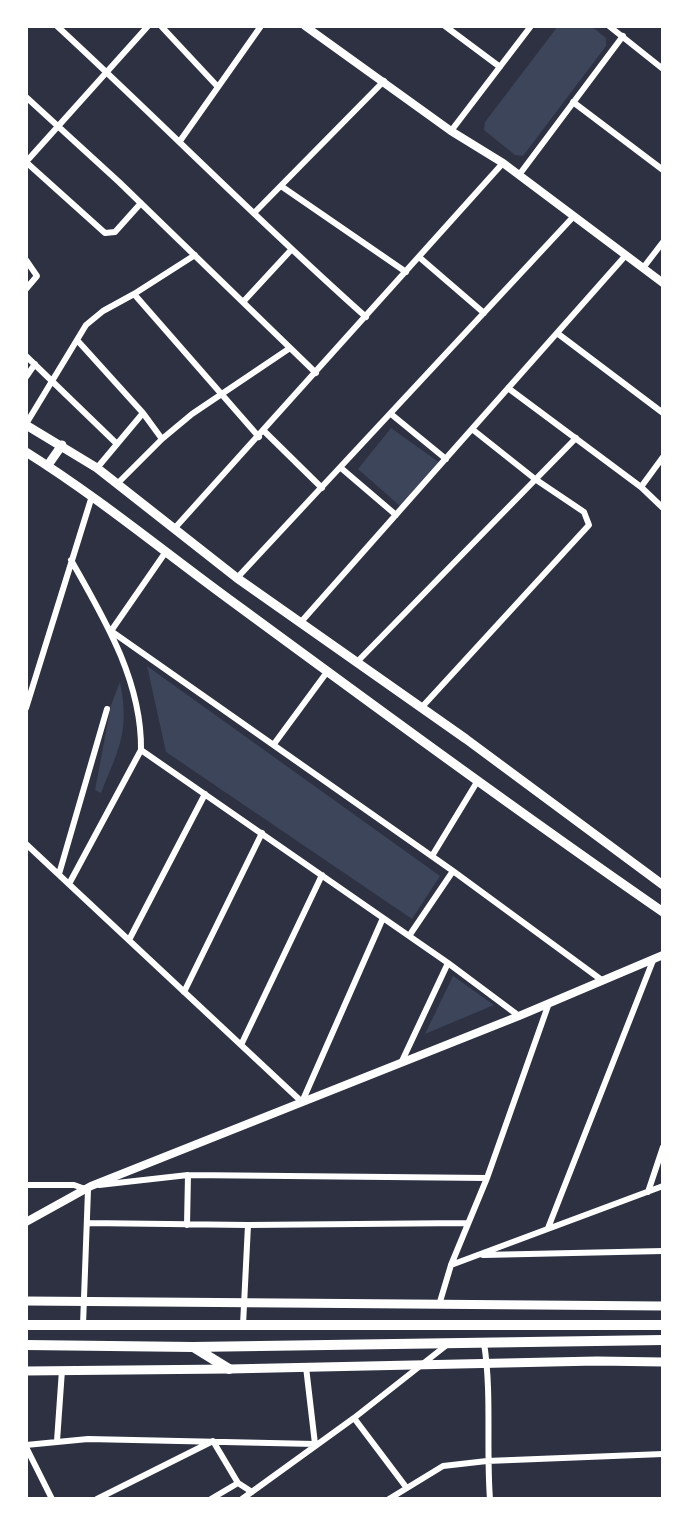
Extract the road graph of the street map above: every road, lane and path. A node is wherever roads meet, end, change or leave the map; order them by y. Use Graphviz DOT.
graph roads {
  1 [pos="57,26"];
  2 [pos="148,26"];
  3 [pos="161,26"];
  4 [pos="261,26"];
  5 [pos="305,26"];
  6 [pos="445,26"];
  7 [pos="531,26"];
  8 [pos="609,26"];
  9 [pos="623,36"];
  10 [pos="500,67"];
  11 [pos="663,69"];
  12 [pos="107,72"];
  13 [pos="384,81"];
  14 [pos="218,87"];
  15 [pos="26,97"];
  16 [pos="573,102"];
  17 [pos="58,126"];
  18 [pos="451,131"];
  19 [pos="180,141"];
  20 [pos="26,162"];
  21 [pos="503,163"];
  22 [pos="663,170"];
  23 [pos="519,175"];
  24 [pos="281,186"];
  25 [pos="141,203"];
  26 [pos="255,212"];
  27 [pos="574,216"];
  28 [pos="663,242"];
  29 [pos="291,250"];
  30 [pos="195,255"];
  31 [pos="626,255"];
  32 [pos="419,257"];
  33 [pos="26,260"];
  34 [pos="643,268"];
  35 [pos="406,272"];
  36 [pos="663,283"];
  37 [pos="26,289"];
  38 [pos="134,294"];
  39 [pos="243,302"];
  40 [pos="484,313"];
  41 [pos="366,317"];
  42 [pos="557,333"];
  43 [pos="77,340"];
  44 [pos="290,348"];
  45 [pos="26,356"];
  46 [pos="35,364"];
  47 [pos="316,373"];
  48 [pos="26,377"];
  49 [pos="52,380"];
  50 [pos="508,388"];
  51 [pos="220,395"];
  52 [pos="143,413"];
  53 [pos="663,413"];
  54 [pos="391,414"];
  55 [pos="26,424"];
  56 [pos="472,429"];
  57 [pos="262,434"];
  58 [pos="576,438"];
  59 [pos="162,439"];
  60 [pos="116,443"];
  61 [pos="62,445"];
  62 [pos="26,452"];
  63 [pos="663,457"];
  64 [pos="446,459"];
  65 [pos="48,465"];
  66 [pos="97,468"];
  67 [pos="341,468"];
  68 [pos="535,479"];
  69 [pos="118,483"];
  70 [pos="641,487"];
  71 [pos="322,488"];
  72 [pos="92,496"];
  73 [pos="663,508"];
  74 [pos="396,515"];
  75 [pos="174,529"];
  76 [pos="165,553"];
  77 [pos="71,560"];
  78 [pos="237,578"];
  79 [pos="301,622"];
  80 [pos="111,631"];
  81 [pos="357,662"];
  82 [pos="26,666"];
  83 [pos="38,670"];
  84 [pos="327,672"];
  85 [pos="422,707"];
  86 [pos="26,708"];
  87 [pos="107,709"];
  88 [pos="274,744"];
  89 [pos="141,750"];
  90 [pos="477,782"];
  91 [pos="205,794"];
  92 [pos="262,833"];
  93 [pos="26,844"];
  94 [pos="432,856"];
  95 [pos="453,871"];
  96 [pos="59,874"];
  97 [pos="322,875"];
  98 [pos="69,884"];
  99 [pos="663,885"];
  100 [pos="663,912"];
  101 [pos="383,918"];
  102 [pos="409,936"];
  103 [pos="129,940"];
  104 [pos="659,957"];
  105 [pos="448,963"];
  106 [pos="603,981"];
  107 [pos="184,992"];
  108 [pos="549,1003"];
  109 [pos="519,1016"];
  110 [pos="241,1045"];
  111 [pos="401,1064"];
  112 [pos="302,1102"];
  113 [pos="663,1147"];
  114 [pos="188,1175"];
  115 [pos="487,1178"];
  116 [pos="26,1185"];
  117 [pos="663,1186"];
  118 [pos="89,1188"];
  119 [pos="648,1192"];
  120 [pos="26,1222"];
  121 [pos="87,1223"];
  122 [pos="467,1223"];
  123 [pos="187,1225"];
  124 [pos="248,1225"];
  125 [pos="548,1228"];
  126 [pos="663,1251"];
  127 [pos="476,1255"];
  128 [pos="451,1265"];
  129 [pos="26,1301"];
  130 [pos="84,1302"];
  131 [pos="244,1302"];
  132 [pos="439,1305"];
  133 [pos="663,1306"];
  134 [pos="26,1325"];
  135 [pos="83,1325"];
  136 [pos="243,1325"];
  137 [pos="663,1325"];
  138 [pos="636,1340"];
  139 [pos="663,1340"];
  140 [pos="484,1343"];
  141 [pos="448,1344"];
  142 [pos="26,1345"];
  143 [pos="193,1347"];
  144 [pos="663,1349"];
  145 [pos="663,1362"];
  146 [pos="487,1363"];
  147 [pos="422,1365"];
  148 [pos="306,1367"];
  149 [pos="229,1369"];
  150 [pos="62,1370"];
  151 [pos="26,1371"];
  152 [pos="354,1418"];
  153 [pos="57,1441"];
  154 [pos="213,1441"];
  155 [pos="315,1444"];
  156 [pos="26,1446"];
  157 [pos="663,1454"];
  158 [pos="487,1461"];
  159 [pos="238,1483"];
  160 [pos="406,1487"];
  161 [pos="252,1492"];
  162 [pos="52,1499"];
  163 [pos="97,1499"];
  164 [pos="211,1499"];
  165 [pos="242,1499"];
  166 [pos="389,1499"];
  167 [pos="490,1499"];
  1 -- 12 [label="street"];
  2 -- 12 [label="street"];
  3 -- 14 [label="street"];
  4 -- 14 [label="street"];
  5 -- 13 [label="street"];
  6 -- 10 [label="street"];
  7 -- 10 [label="street"];
  8 -- 9 [label="street"];
  9 -- 11 [label="street"];
  9 -- 16 [label="street"];
  10 -- 18 [label="street"];
  12 -- 17 [label="street"];
  12 -- 19 [label="street"];
  13 -- 18 [label="street"];
  13 -- 24 [label="street"];
  14 -- 19 [label="street"];
  15 -- 17 [label="street"];
  16 -- 22 [label="street"];
  16 -- 23 [label="street"];
  17 -- 20 [label="street"];
  17 -- 25 [label="street"];
  18 -- 21 [label="street"];
  19 -- 26 [label="street"];
  20 -- 25 [label="street"];
  21 -- 23 [label="street"];
  21 -- 32 [label="street"];
  23 -- 27 [label="street"];
  24 -- 26 [label="street"];
  24 -- 35 [label="street"];
  25 -- 30 [label="street"];
  26 -- 29 [label="street"];
  27 -- 31 [label="street"];
  27 -- 40 [label="street"];
  28 -- 34 [label="street"];
  29 -- 39 [label="street"];
  29 -- 41 [label="street"];
  30 -- 38 [label="street"];
  30 -- 39 [label="street"];
  31 -- 34 [label="street"];
  31 -- 42 [label="street"];
  32 -- 35 [label="street"];
  32 -- 40 [label="street"];
  33 -- 37 [label="street"];
  34 -- 36 [label="street"];
  35 -- 41 [label="street"];
  38 -- 43 [label="street"];
  38 -- 51 [label="street"];
  39 -- 44 [label="street"];
  40 -- 54 [label="street"];
  41 -- 47 [label="street"];
  42 -- 50 [label="street"];
  42 -- 53 [label="street"];
  43 -- 49 [label="street"];
  43 -- 52 [label="street"];
  44 -- 47 [label="street"];
  44 -- 51 [label="street"];
  45 -- 46 [label="street"];
  46 -- 48 [label="street"];
  46 -- 49 [label="street"];
  47 -- 57 [label="street"];
  49 -- 55 [label="street"];
  49 -- 60 [label="street"];
  50 -- 56 [label="street"];
  50 -- 58 [label="street"];
  51 -- 57 [label="street"];
  51 -- 59 [label="street"];
  52 -- 59 [label="street"];
  52 -- 60 [label="street"];
  54 -- 64 [label="street"];
  54 -- 67 [label="street"];
  55 -- 61 [label="main road"];
  56 -- 64 [label="street"];
  56 -- 68 [label="street"];
  57 -- 71 [label="street"];
  57 -- 75 [label="street"];
  58 -- 68 [label="street"];
  58 -- 70 [label="street"];
  59 -- 69 [label="street"];
  60 -- 66 [label="street"];
  61 -- 65 [label="main road"];
  61 -- 66 [label="main road"];
  62 -- 65 [label="main road"];
  63 -- 70 [label="street"];
  64 -- 74 [label="street"];
  65 -- 72 [label="main road"];
  66 -- 69 [label="main road"];
  67 -- 71 [label="street"];
  67 -- 74 [label="street"];
  68 -- 81 [label="street"];
  68 -- 85 [label="street"];
  69 -- 75 [label="main road"];
  70 -- 73 [label="street"];
  71 -- 78 [label="street"];
  72 -- 76 [label="main road"];
  72 -- 77 [label="street"];
  74 -- 79 [label="street"];
  75 -- 78 [label="main road"];
  76 -- 80 [label="street"];
  76 -- 84 [label="main road"];
  77 -- 80 [label="street"];
  77 -- 83 [label="street"];
  78 -- 79 [label="main road"];
  79 -- 81 [label="main road"];
  80 -- 88 [label="street"];
  80 -- 89 [label="street"];
  81 -- 85 [label="main road"];
  82 -- 83 [label="street"];
  83 -- 86 [label="street"];
  84 -- 88 [label="street"];
  84 -- 90 [label="main road"];
  85 -- 99 [label="main road"];
  87 -- 96 [label="street"];
  88 -- 94 [label="street"];
  89 -- 91 [label="street"];
  89 -- 98 [label="street"];
  90 -- 94 [label="street"];
  90 -- 100 [label="main road"];
  91 -- 92 [label="street"];
  91 -- 103 [label="street"];
  92 -- 97 [label="street"];
  92 -- 107 [label="street"];
  93 -- 96 [label="street"];
  94 -- 95 [label="street"];
  95 -- 102 [label="street"];
  95 -- 106 [label="street"];
  96 -- 98 [label="street"];
  97 -- 101 [label="street"];
  97 -- 110 [label="street"];
  98 -- 103 [label="street"];
  101 -- 102 [label="street"];
  101 -- 112 [label="street"];
  102 -- 105 [label="street"];
  103 -- 107 [label="street"];
  104 -- 106 [label="street"];
  104 -- 125 [label="street"];
  105 -- 109 [label="street"];
  105 -- 111 [label="street"];
  106 -- 108 [label="street"];
  107 -- 110 [label="street"];
  108 -- 109 [label="street"];
  108 -- 115 [label="street"];
  109 -- 111 [label="street"];
  110 -- 112 [label="street"];
  111 -- 112 [label="street"];
  112 -- 118 [label="street"];
  113 -- 119 [label="street"];
  114 -- 115 [label="street"];
  114 -- 118 [label="street"];
  114 -- 123 [label="street"];
  115 -- 122 [label="street"];
  116 -- 118 [label="street"];
  117 -- 119 [label="street"];
  118 -- 120 [label="street"];
  118 -- 121 [label="street"];
  119 -- 125 [label="street"];
  121 -- 123 [label="street"];
  121 -- 130 [label="street"];
  122 -- 124 [label="street"];
  122 -- 128 [label="street"];
  123 -- 124 [label="street"];
  124 -- 131 [label="street"];
  125 -- 127 [label="street"];
  126 -- 127 [label="street"];
  127 -- 128 [label="street"];
  128 -- 132 [label="street"];
  129 -- 130 [label="main road"];
  130 -- 131 [label="main road"];
  130 -- 135 [label="street"];
  131 -- 132 [label="main road"];
  131 -- 136 [label="street"];
  132 -- 133 [label="main road"];
  134 -- 135 [label="highway"];
  135 -- 136 [label="highway"];
  136 -- 137 [label="highway"];
  138 -- 139 [label="highway"];
  138 -- 140 [label="highway"];
  138 -- 144 [label="highway"];
  140 -- 141 [label="highway"];
  140 -- 146 [label="street"];
  141 -- 143 [label="highway"];
  141 -- 147 [label="street"];
  142 -- 143 [label="highway"];
  143 -- 149 [label="highway"];
  145 -- 146 [label="main road"];
  146 -- 147 [label="main road"];
  146 -- 158 [label="street"];
  147 -- 148 [label="main road"];
  147 -- 152 [label="street"];
  148 -- 149 [label="main road"];
  148 -- 155 [label="street"];
  149 -- 150 [label="main road"];
  150 -- 151 [label="main road"];
  150 -- 153 [label="street"];
  152 -- 155 [label="street"];
  152 -- 160 [label="street"];
  153 -- 154 [label="street"];
  153 -- 156 [label="street"];
  154 -- 155 [label="street"];
  154 -- 159 [label="street"];
  154 -- 163 [label="street"];
  155 -- 161 [label="street"];
  156 -- 162 [label="street"];
  157 -- 158 [label="street"];
  158 -- 160 [label="street"];
  158 -- 167 [label="street"];
  159 -- 161 [label="street"];
  159 -- 164 [label="street"];
  160 -- 166 [label="street"];
  161 -- 165 [label="street"];
}
